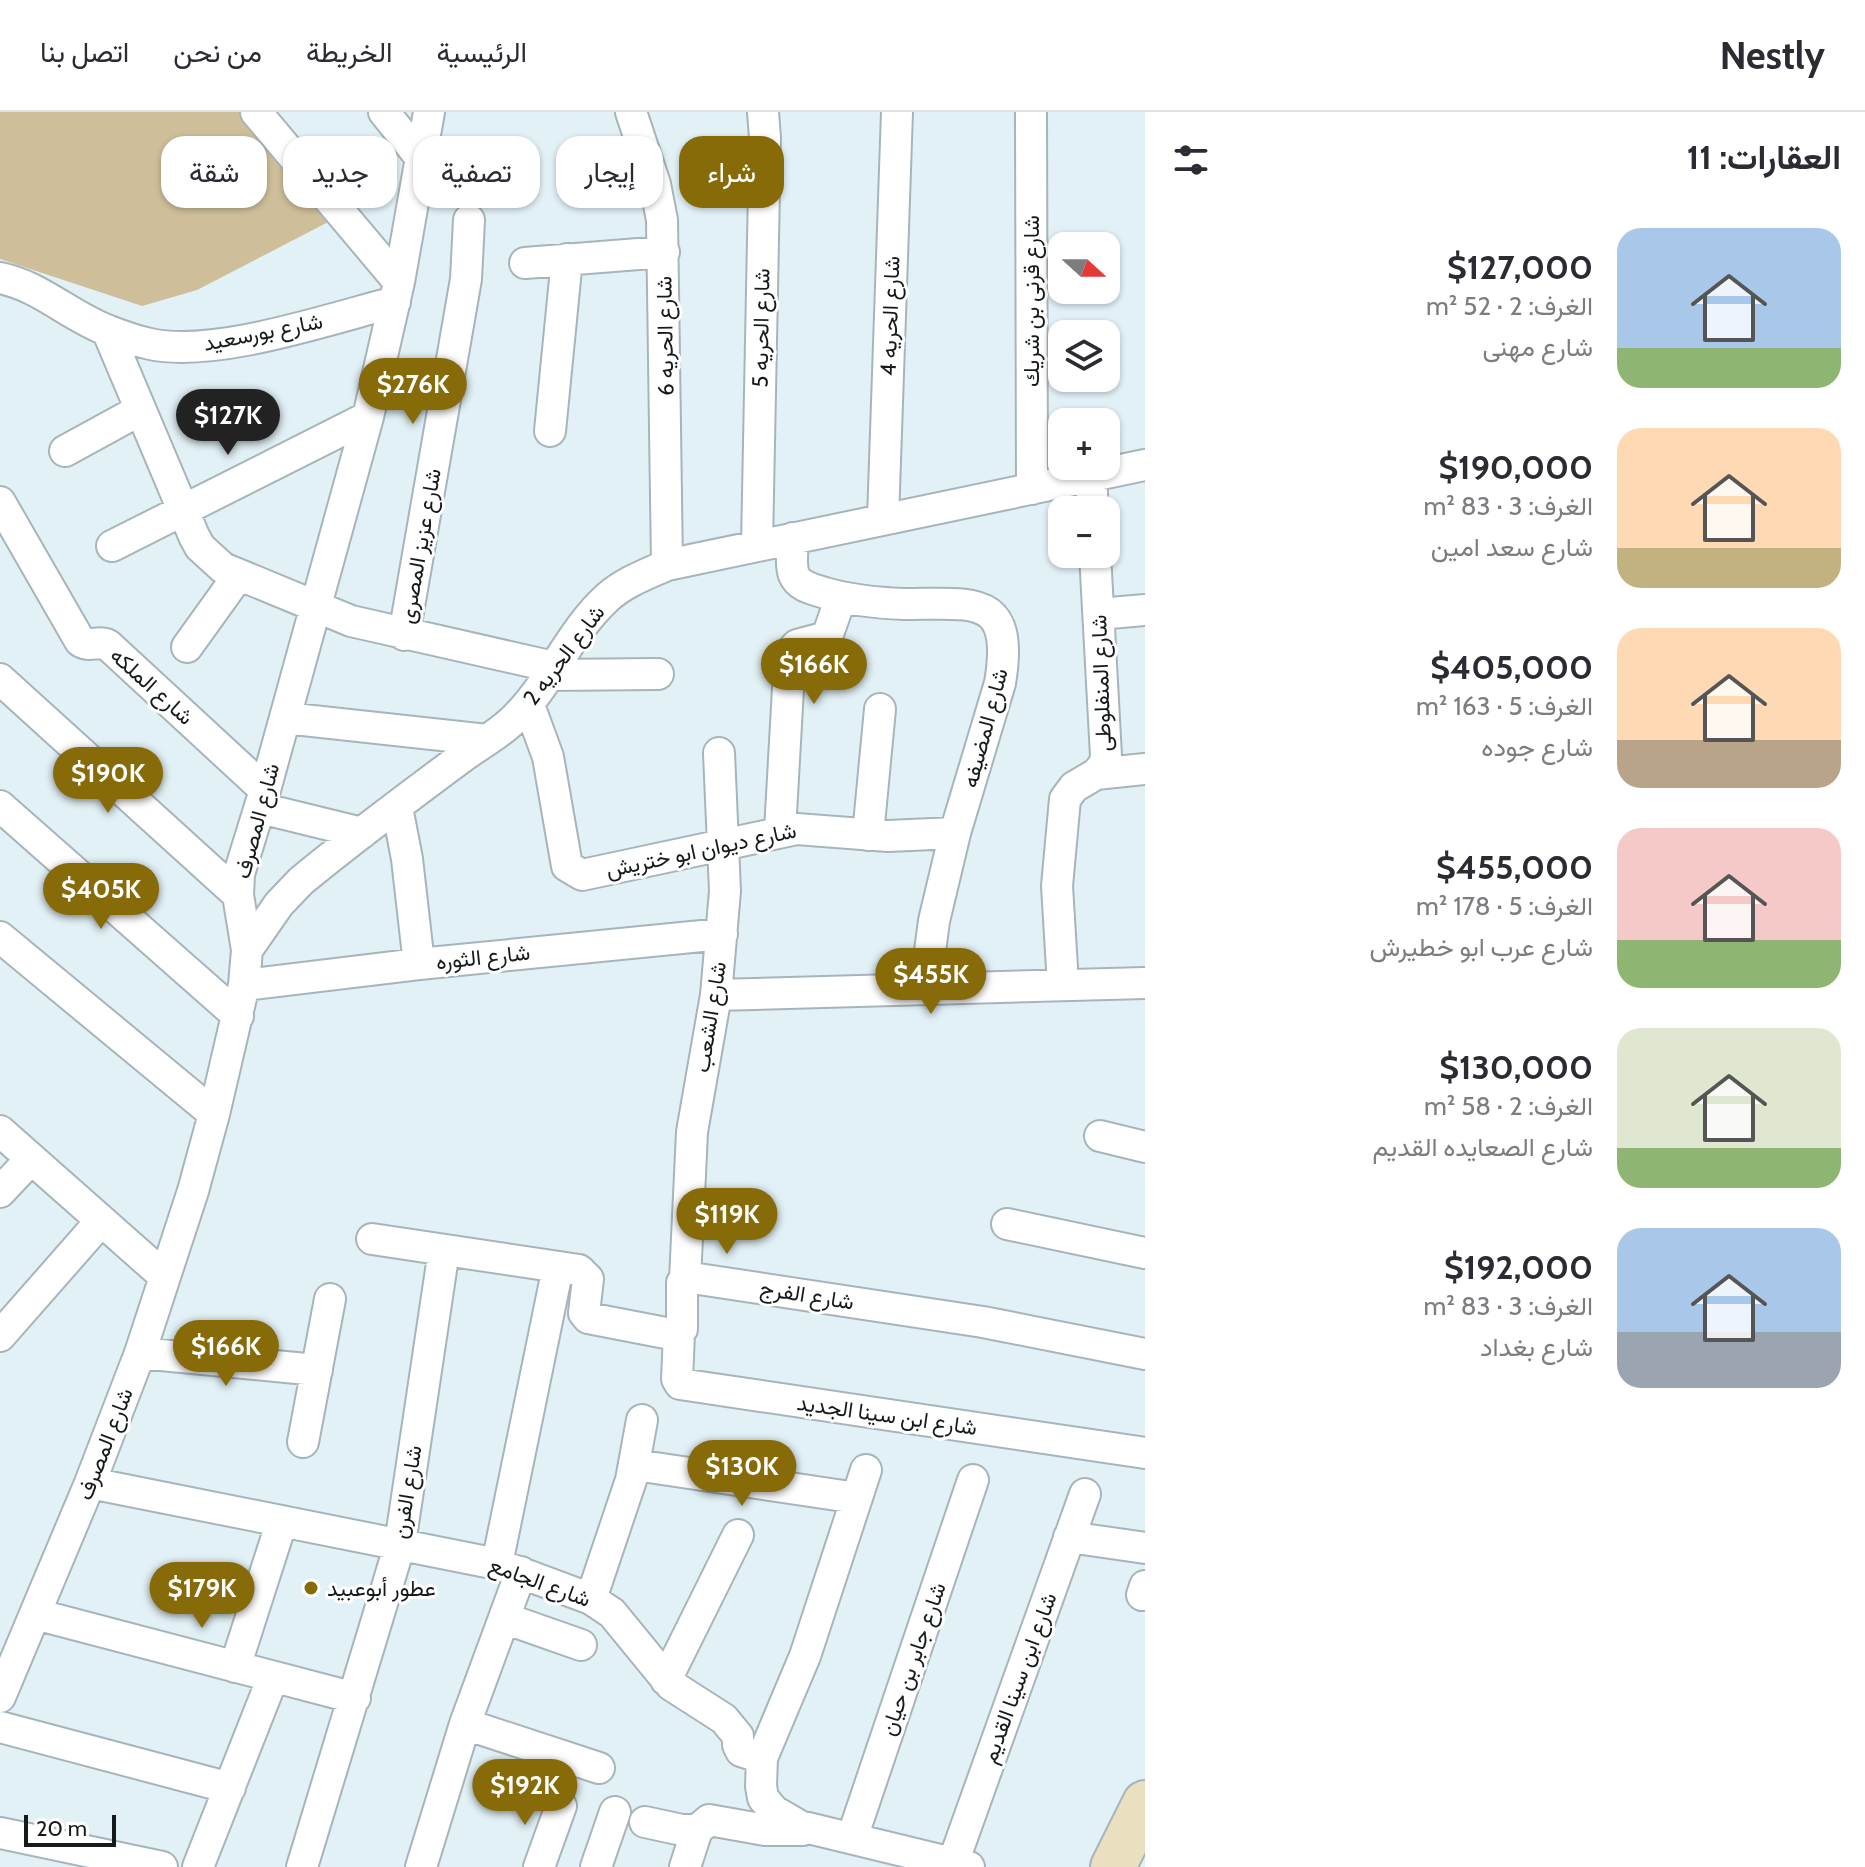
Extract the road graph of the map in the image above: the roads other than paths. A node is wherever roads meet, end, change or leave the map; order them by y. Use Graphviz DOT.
graph roads {
  1 [pos="256,112"];
  2 [pos="384,112"];
  3 [pos="429,112"];
  4 [pos="631,112"];
  5 [pos="763,112"];
  6 [pos="897,112"];
  7 [pos="1031,112"];
  8 [pos="424,136"];
  9 [pos="413,148"];
  10 [pos="413,198"];
  11 [pos="469,220"];
  12 [pos="664,252"];
  13 [pos="567,259"];
  14 [pos="525,263"];
  15 [pos="0,278"];
  16 [pos="397,292"];
  17 [pos="107,330"];
  18 [pos="140,410"];
  19 [pos="368,417"];
  20 [pos="550,431"];
  21 [pos="65,451"];
  22 [pos="1145,465"];
  23 [pos="1120,471"];
  24 [pos="1080,480"];
  25 [pos="1032,489"];
  26 [pos="182,510"];
  27 [pos="3,512"];
  28 [pos="883,519"];
  29 [pos="793,538"];
  30 [pos="757,545"];
  31 [pos="112,546"];
  32 [pos="667,565"];
  33 [pos="1096,568"];
  34 [pos="238,576"];
  35 [pos="841,597"];
  36 [pos="314,607"];
  37 [pos="1145,610"];
  38 [pos="1099,614"];
  39 [pos="404,635"];
  40 [pos="187,647"];
  41 [pos="551,671"];
  42 [pos="658,674"];
  43 [pos="7,686"];
  44 [pos="529,705"];
  45 [pos="880,709"];
  46 [pos="285,718"];
  47 [pos="487,740"];
  48 [pos="719,753"];
  49 [pos="1145,769"];
  50 [pos="1096,774"];
  51 [pos="262,799"];
  52 [pos="0,806"];
  53 [pos="397,807"];
  54 [pos="780,831"];
  55 [pos="362,833"];
  56 [pos="955,833"];
  57 [pos="868,835"];
  58 [pos="725,846"];
  59 [pos="238,895"];
  60 [pos="722,934"];
  61 [pos="0,937"];
  62 [pos="247,950"];
  63 [pos="419,964"];
  64 [pos="1145,983"];
  65 [pos="244,985"];
  66 [pos="1063,985"];
  67 [pos="925,989"];
  68 [pos="716,995"];
  69 [pos="238,1016"];
  70 [pos="214,1114"];
  71 [pos="0,1131"];
  72 [pos="1100,1136"];
  73 [pos="1145,1147"];
  74 [pos="31,1159"];
  75 [pos="0,1192"];
  76 [pos="101,1221"];
  77 [pos="1007,1224"];
  78 [pos="372,1239"];
  79 [pos="444,1250"];
  80 [pos="1145,1253"];
  81 [pos="558,1267"];
  82 [pos="164,1276"];
  83 [pos="685,1280"];
  84 [pos="330,1299"];
  85 [pos="679,1334"];
  86 [pos="0,1336"];
  87 [pos="140,1353"];
  88 [pos="1145,1354"];
  89 [pos="317,1370"];
  90 [pos="642,1420"];
  91 [pos="303,1442"];
  92 [pos="1145,1453"];
  93 [pos="635,1465"];
  94 [pos="973,1480"];
  95 [pos="90,1483"];
  96 [pos="1085,1494"];
  97 [pos="282,1521"];
  98 [pos="738,1535"];
  99 [pos="1069,1537"];
  100 [pos="400,1544"];
  101 [pos="1145,1548"];
  102 [pos="509,1568"];
  103 [pos="591,1599"];
  104 [pos="35,1614"];
  105 [pos="504,1618"];
  106 [pos="581,1645"];
  107 [pos="235,1667"];
  108 [pos="273,1677"];
  109 [pos="666,1680"];
  110 [pos="0,1697"];
  111 [pos="355,1698"];
  112 [pos="465,1724"];
  113 [pos="0,1727"];
  114 [pos="762,1758"];
  115 [pos="599,1768"];
  116 [pos="230,1788"];
  117 [pos="1145,1803"];
  118 [pos="561,1806"];
  119 [pos="615,1812"];
  120 [pos="645,1822"];
  121 [pos="697,1830"];
  122 [pos="815,1830"];
  123 [pos="0,1833"];
  124 [pos="852,1838"];
  125 [pos="961,1865"];
  126 [pos="162,1867"];
  127 [pos="198,1867"];
  128 [pos="302,1867"];
  129 [pos="421,1867"];
  130 [pos="539,1867"];
  131 [pos="596,1867"];
  132 [pos="685,1867"];
  133 [pos="1113,1867"];
  1 -- 16 [label="street"];
  2 -- 9 [label="street"];
  3 -- 8 [label="street, شارع المصرف"];
  4 -- 12 [label="street, شارع الحريه 6"];
  5 -- 30 [label="street, شارع الحريه 5"];
  6 -- 28 [label="street, شارع الحريه 4"];
  7 -- 25 [label="street, شارع قرنى بن شريك"];
  10 -- 16 [label="street, شارع المصرف"];
  11 -- 39 [label="street, شارع عزيز المصرى"];
  12 -- 13 [label="street"];
  12 -- 32 [label="street, شارع الحريه 6"];
  13 -- 14 [label="street"];
  13 -- 20 [label="street"];
  15 -- 17 [label="street, شارع بورسعيد"];
  16 -- 17 [label="street, شارع بورسعيد"];
  16 -- 19 [label="street, شارع المصرف"];
  17 -- 18 [label="street"];
  18 -- 21 [label="street"];
  18 -- 26 [label="street"];
  19 -- 26 [label="street"];
  19 -- 36 [label="street, شارع المصرف"];
  22 -- 23 [label="street, شارع الحريه 2"];
  24 -- 25 [label="street, شارع الحريه 2"];
  25 -- 28 [label="street, شارع الحريه 2"];
  26 -- 31 [label="street"];
  26 -- 34 [label="street"];
  27 -- 51 [label="street, شارع الملكه"];
  28 -- 29 [label="street, شارع الحريه 2"];
  29 -- 30 [label="street, شارع الحريه 2"];
  29 -- 35 [label="street, شارع المضيفه"];
  30 -- 32 [label="street, شارع الحريه 2"];
  32 -- 41 [label="street, شارع الحريه 2"];
  33 -- 38 [label="street, شارع المنفلوطى"];
  34 -- 36 [label="street"];
  34 -- 40 [label="street"];
  35 -- 54 [label="street"];
  35 -- 56 [label="street, شارع المضيفه"];
  36 -- 39 [label="street"];
  36 -- 46 [label="street, شارع المصرف"];
  37 -- 38 [label="street"];
  38 -- 50 [label="street, شارع المنفلوطى"];
  39 -- 41 [label="street"];
  41 -- 42 [label="street"];
  41 -- 44 [label="street, شارع الحريه 2"];
  43 -- 59 [label="street"];
  44 -- 47 [label="street, شارع الحريه 2"];
  44 -- 58 [label="street, شارع ديوان ابو ختريش"];
  45 -- 57 [label="street"];
  46 -- 47 [label="street"];
  46 -- 51 [label="street, شارع المصرف"];
  47 -- 53 [label="street, شارع الحريه 2"];
  48 -- 58 [label="street, شارع الشعب"];
  49 -- 50 [label="street"];
  50 -- 66 [label="street, شارع المنفلوطى"];
  51 -- 55 [label="street"];
  51 -- 59 [label="street, شارع المصرف"];
  52 -- 69 [label="street"];
  53 -- 55 [label="street, شارع الحريه 2"];
  53 -- 63 [label="street"];
  54 -- 57 [label="street, شارع ديوان ابو ختريش"];
  54 -- 58 [label="street, شارع ديوان ابو ختريش"];
  55 -- 62 [label="street, شارع الحريه 2"];
  56 -- 57 [label="street, شارع ديوان ابو ختريش"];
  56 -- 67 [label="street, شارع المضيفه"];
  58 -- 60 [label="street, شارع الشعب"];
  59 -- 62 [label="street, شارع المصرف"];
  60 -- 63 [label="street, شارع الثوره"];
  60 -- 68 [label="street, شارع الشعب"];
  61 -- 70 [label="street"];
  62 -- 65 [label="street, شارع المصرف"];
  63 -- 65 [label="street, شارع الثوره"];
  64 -- 66 [label="street"];
  65 -- 69 [label="street, شارع المصرف"];
  66 -- 67 [label="street"];
  67 -- 68 [label="street"];
  68 -- 83 [label="street, شارع الشعب"];
  69 -- 70 [label="street, شارع المصرف"];
  70 -- 82 [label="street, شارع المصرف"];
  71 -- 74 [label="street"];
  72 -- 73 [label="street"];
  74 -- 75 [label="street"];
  74 -- 76 [label="street"];
  76 -- 82 [label="street"];
  76 -- 86 [label="street"];
  77 -- 80 [label="street"];
  78 -- 79 [label="street"];
  79 -- 81 [label="street"];
  79 -- 100 [label="street, شارع الفرن"];
  81 -- 85 [label="street"];
  81 -- 102 [label="street"];
  82 -- 87 [label="street, شارع المصرف"];
  83 -- 85 [label="street"];
  83 -- 88 [label="street, شارع الفرج"];
  84 -- 89 [label="street"];
  85 -- 92 [label="street, شارع ابن سينا الجديد"];
  87 -- 89 [label="street"];
  87 -- 95 [label="street, شارع المصرف"];
  89 -- 91 [label="street"];
  90 -- 93 [label="street"];
  93 -- 103 [label="street"];
  93 -- 114 [label="street"];
  94 -- 124 [label="street, شارع جابر بن حيان"];
  95 -- 97 [label="street, شارع الجامع"];
  95 -- 104 [label="street, شارع المصرف"];
  96 -- 99 [label="street, شارع ابن سينا القديم"];
  97 -- 100 [label="street, شارع الجامع"];
  97 -- 107 [label="street"];
  98 -- 109 [label="street"];
  99 -- 101 [label="street"];
  99 -- 125 [label="street, شارع ابن سينا القديم"];
  100 -- 102 [label="street, شارع الجامع"];
  100 -- 111 [label="street, شارع الفرن"];
  102 -- 103 [label="street, شارع الجامع"];
  102 -- 105 [label="street"];
  103 -- 109 [label="street, شارع الجامع"];
  104 -- 107 [label="street"];
  104 -- 110 [label="street, شارع المصرف"];
  105 -- 106 [label="street"];
  105 -- 112 [label="street"];
  107 -- 108 [label="street"];
  108 -- 111 [label="street"];
  108 -- 116 [label="street"];
  109 -- 114 [label="street, شارع الجامع"];
  111 -- 128 [label="street, شارع الفرن"];
  112 -- 115 [label="street"];
  112 -- 129 [label="street"];
  113 -- 116 [label="street"];
  114 -- 122 [label="street"];
  116 -- 127 [label="street"];
  117 -- 133 [label="street"];
  118 -- 130 [label="street"];
  119 -- 131 [label="street"];
  120 -- 121 [label="street"];
  121 -- 122 [label="street"];
  121 -- 132 [label="street"];
  122 -- 124 [label="street"];
  123 -- 126 [label="street"];
  124 -- 125 [label="street"];
}
